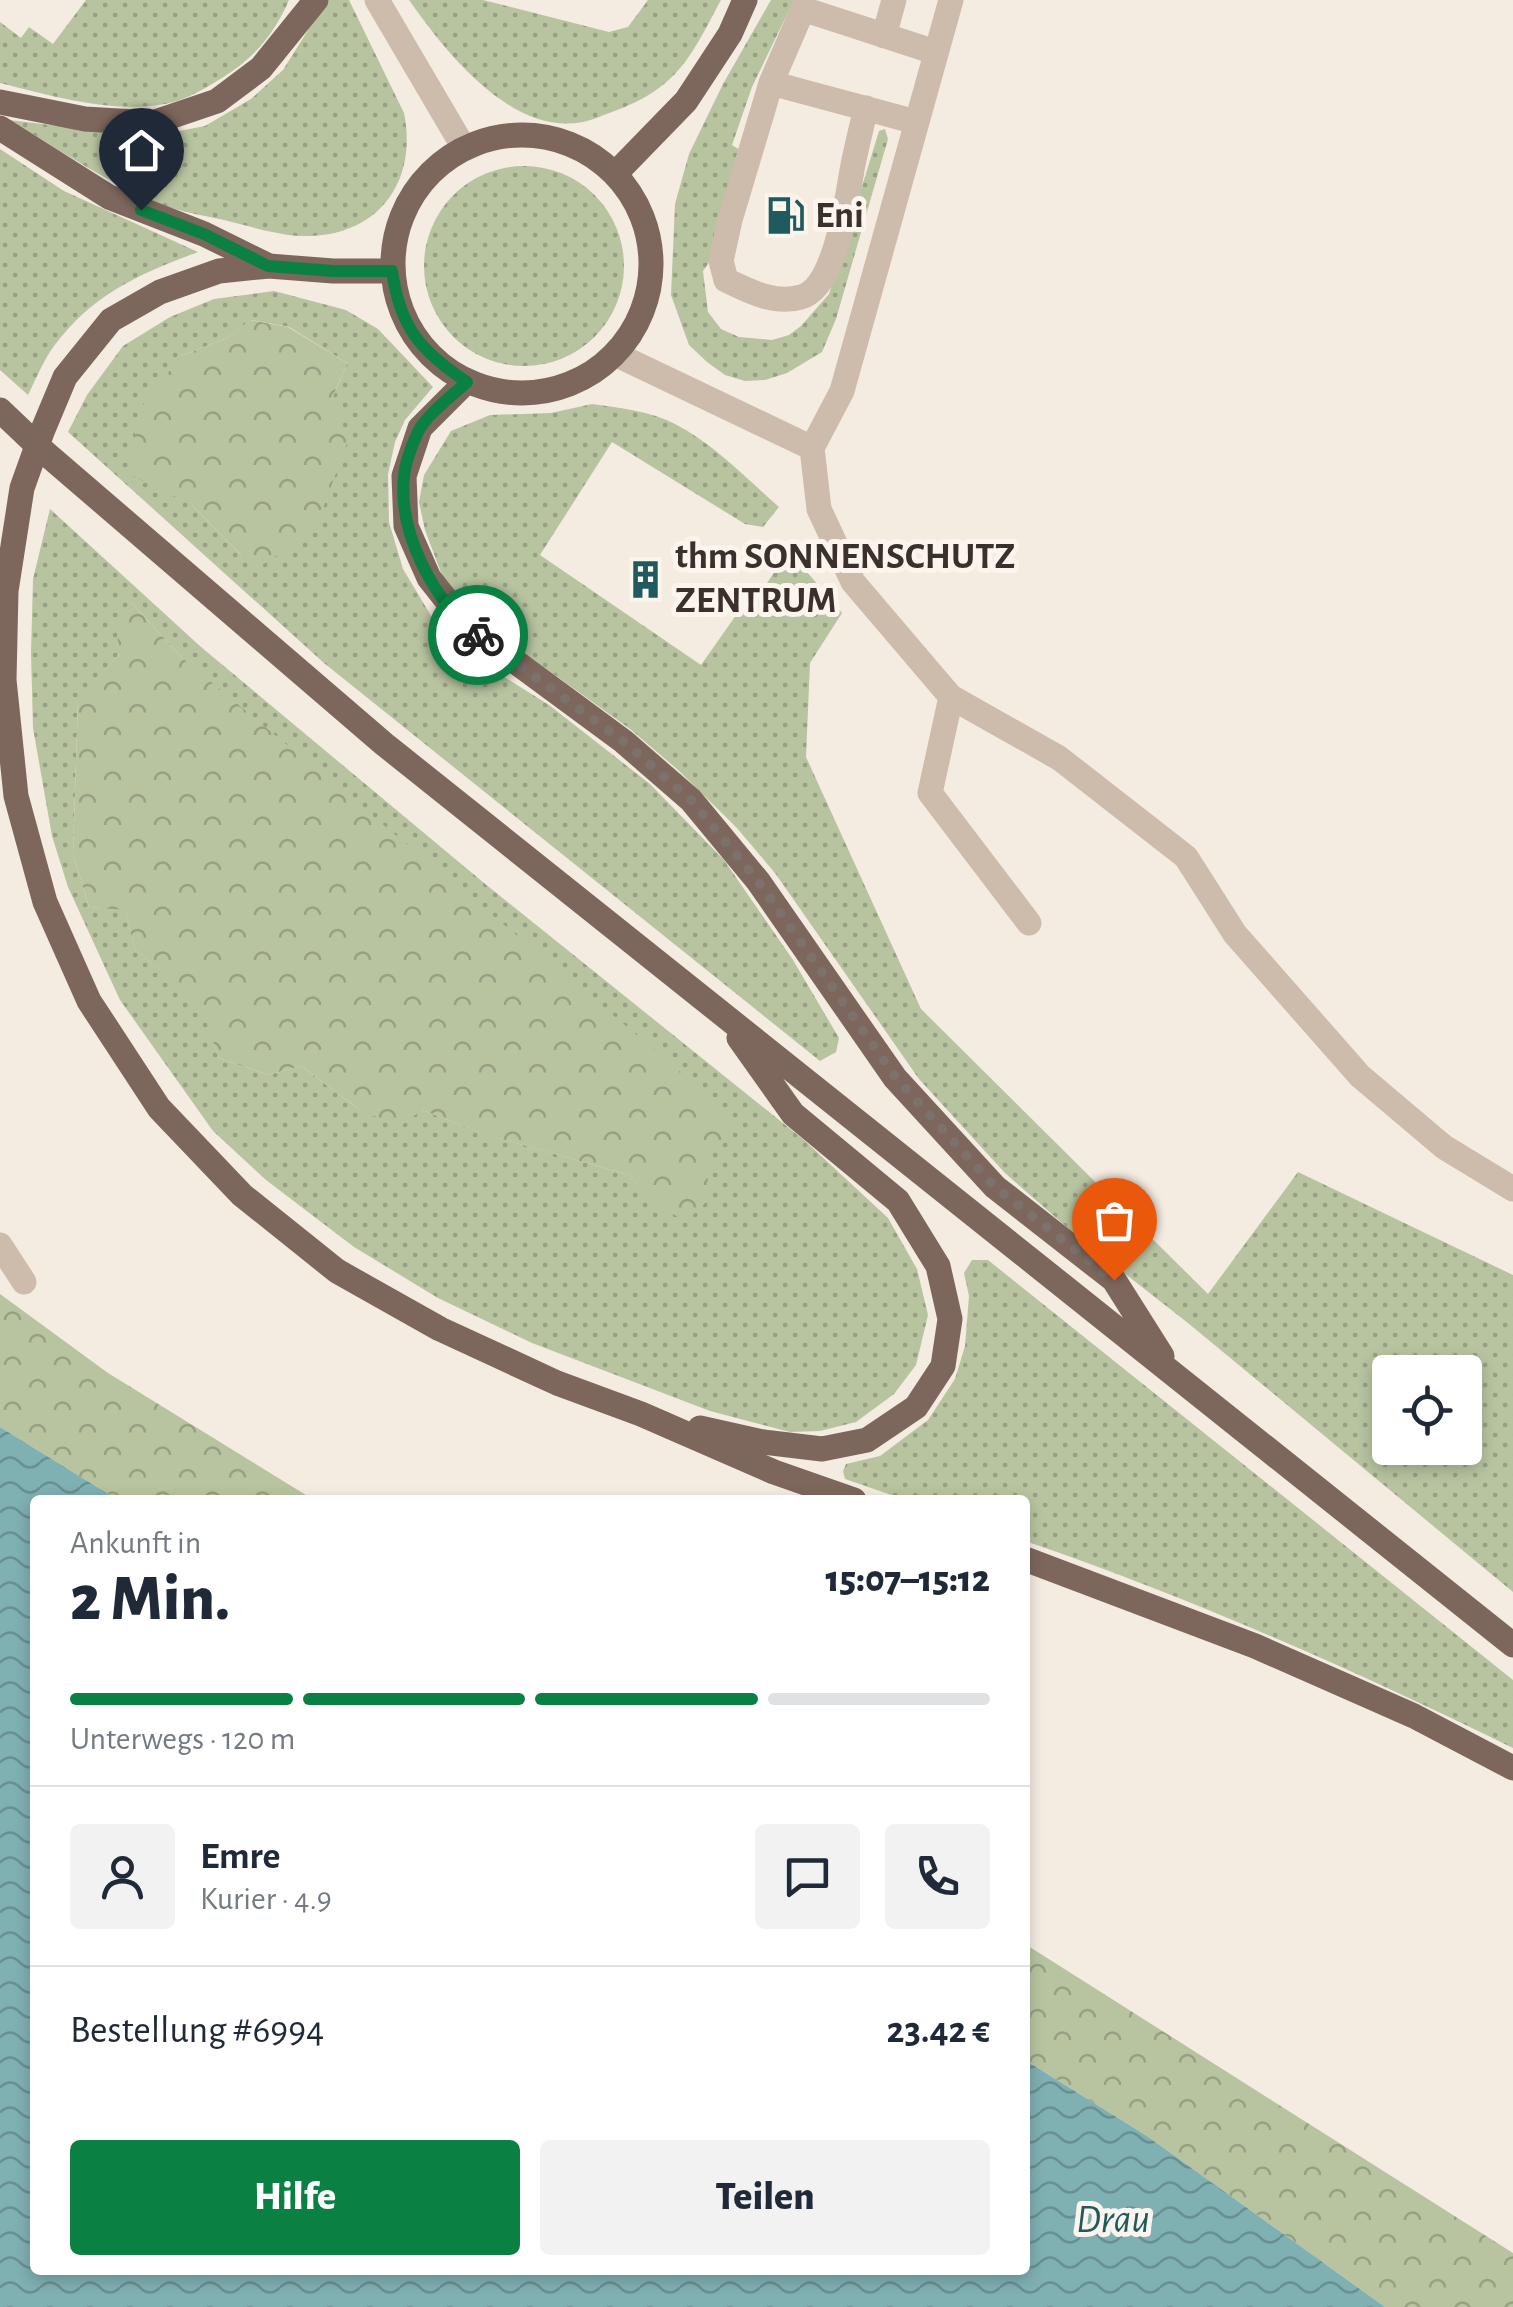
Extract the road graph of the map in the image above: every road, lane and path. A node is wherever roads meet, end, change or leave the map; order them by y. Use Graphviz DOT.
graph roads {
  1 [pos="316,0"];
  2 [pos="378,0"];
  3 [pos="745,0"];
  4 [pos="894,0"];
  5 [pos="951,0"];
  6 [pos="884,36"];
  7 [pos="935,52"];
  8 [pos="771,83"];
  9 [pos="0,102"];
  10 [pos="866,108"];
  11 [pos="916,122"];
  12 [pos="0,128"];
  13 [pos="464,148"];
  14 [pos="615,174"];
  15 [pos="268,266"];
  16 [pos="392,271"];
  17 [pos="614,354"];
  18 [pos="467,382"];
  19 [pos="0,410"];
  20 [pos="812,448"];
  21 [pos="951,697"];
  22 [pos="1030,923"];
  23 [pos="720,1011"];
  24 [pos="1513,1189"];
  25 [pos="0,1244"];
  26 [pos="24,1282"];
  27 [pos="1173,1372"];
  28 [pos="641,1414"];
  29 [pos="840,1495"];
  30 [pos="1030,1561"];
  31 [pos="1513,1645"];
  32 [pos="1513,1768"];
  1 -- 9 [label="main road"];
  2 -- 13 [label="street"];
  3 -- 14 [label="main road"];
  4 -- 6 [label="street"];
  5 -- 7 [label="street"];
  6 -- 7 [label="street"];
  6 -- 8 [label="street"];
  7 -- 11 [label="street"];
  8 -- 10 [label="street"];
  8 -- 10 [label="street"];
  10 -- 11 [label="street"];
  11 -- 20 [label="street"];
  12 -- 15 [label="main road"];
  13 -- 14 [label="main road"];
  13 -- 16 [label="main road"];
  14 -- 17 [label="main road"];
  15 -- 16 [label="main road"];
  15 -- 28 [label="main road"];
  16 -- 18 [label="main road"];
  17 -- 18 [label="main road"];
  17 -- 20 [label="street"];
  18 -- 27 [label="main road"];
  19 -- 23 [label="main road, bridge"];
  20 -- 21 [label="street"];
  21 -- 22 [label="street"];
  21 -- 24 [label="street"];
  23 -- 27 [label="main road"];
  23 -- 28 [label="main road"];
  25 -- 26 [label="street"];
  27 -- 31 [label="main road"];
  28 -- 29 [label="main road"];
  30 -- 32 [label="main road"];
}
